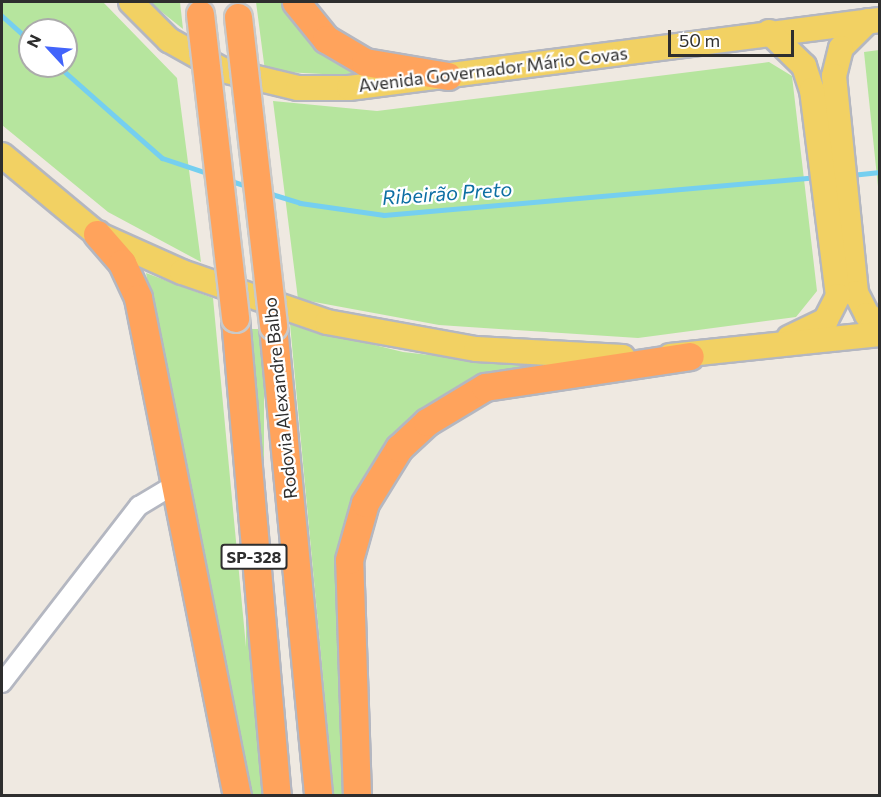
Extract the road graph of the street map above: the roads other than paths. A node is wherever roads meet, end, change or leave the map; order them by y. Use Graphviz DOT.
graph roads {
  1 [pos="131,2"];
  2 [pos="296,2"];
  3 [pos="199,8"];
  4 [pos="237,9"];
  5 [pos="874,20"];
  6 [pos="769,32"];
  7 [pos="448,76"];
  8 [pos="831,136"];
  9 [pos="2,155"];
  10 [pos="840,219"];
  11 [pos="97,234"];
  12 [pos="879,323"];
  13 [pos="879,334"];
  14 [pos="770,346"];
  15 [pos="690,356"];
  16 [pos="174,485"];
  17 [pos="2,683"];
  18 [pos="237,795"];
  19 [pos="277,795"];
  20 [pos="318,795"];
  21 [pos="357,795"];
  1 -- 7 [label="main road, Avenida Governador Mário Covas"];
  2 -- 7 [label="highway"];
  3 -- 19 [label="highway, Rodovia Alexandre Balbo / SP-328, bridge"];
  4 -- 20 [label="highway, Rodovia Alexandre Balbo / SP-328, bridge"];
  5 -- 6 [label="main road, Avenida Governador Mário Covas"];
  5 -- 8 [label="main road"];
  6 -- 7 [label="main road, Avenida Governador Mário Covas"];
  6 -- 8 [label="main road"];
  8 -- 10 [label="main road"];
  9 -- 11 [label="main road"];
  10 -- 12 [label="main road"];
  10 -- 14 [label="main road"];
  11 -- 15 [label="main road"];
  11 -- 16 [label="highway"];
  13 -- 14 [label="main road"];
  14 -- 15 [label="main road"];
  15 -- 21 [label="highway"];
  16 -- 17 [label="street"];
  16 -- 18 [label="highway"];
}
